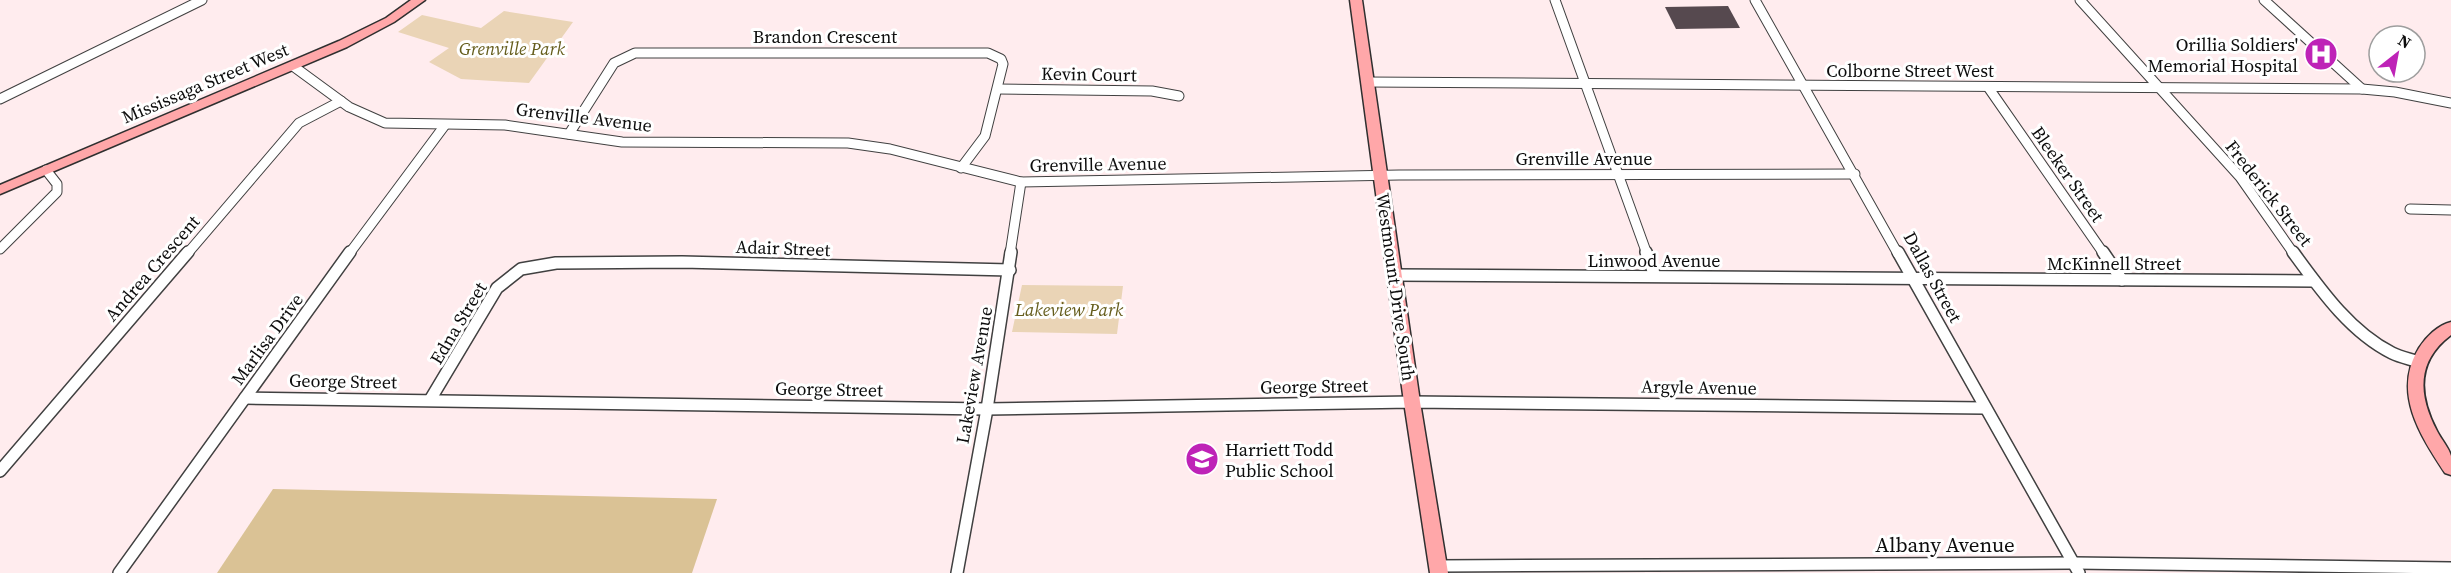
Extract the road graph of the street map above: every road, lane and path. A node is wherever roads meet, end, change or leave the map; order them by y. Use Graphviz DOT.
graph roads {
  1 [pos="202,0"];
  2 [pos="419,0"];
  3 [pos="429,0"];
  4 [pos="1356,0"];
  5 [pos="1555,0"];
  6 [pos="1755,0"];
  7 [pos="2080,0"];
  8 [pos="2264,0"];
  9 [pos="396,16"];
  10 [pos="292,66"];
  11 [pos="1367,82"];
  12 [pos="1583,83"];
  13 [pos="1806,86"];
  14 [pos="1988,87"];
  15 [pos="2159,88"];
  16 [pos="998,89"];
  17 [pos="2362,89"];
  18 [pos="1179,96"];
  19 [pos="0,99"];
  20 [pos="341,101"];
  21 [pos="2451,103"];
  22 [pos="445,125"];
  23 [pos="569,134"];
  24 [pos="961,168"];
  25 [pos="46,170"];
  26 [pos="1855,174"];
  27 [pos="1620,175"];
  28 [pos="1381,176"];
  29 [pos="1022,182"];
  30 [pos="0,190"];
  31 [pos="2410,209"];
  32 [pos="2451,210"];
  33 [pos="0,249"];
  34 [pos="556,263"];
  35 [pos="1010,270"];
  36 [pos="1395,275"];
  37 [pos="1655,276"];
  38 [pos="1914,279"];
  39 [pos="2122,280"];
  40 [pos="2314,281"];
  41 [pos="2451,327"];
  42 [pos="2419,362"];
  43 [pos="245,398"];
  44 [pos="430,400"];
  45 [pos="1412,402"];
  46 [pos="1986,408"];
  47 [pos="987,409"];
  48 [pos="2451,468"];
  49 [pos="0,471"];
  50 [pos="2076,568"];
  51 [pos="2451,568"];
  52 [pos="1439,569"];
  53 [pos="118,573"];
  54 [pos="957,573"];
  1 -- 19 [label="street"];
  2 -- 9 [label="street, Mississaga Street West"];
  3 -- 9 [label="street"];
  4 -- 11 [label="street, Westmount Drive South"];
  5 -- 12 [label="street"];
  6 -- 13 [label="street, Dallas Street"];
  7 -- 15 [label="street, Frederick Street"];
  8 -- 17 [label="street"];
  9 -- 10 [label="street, Mississaga Street West"];
  10 -- 20 [label="street, Grenville Avenue"];
  10 -- 25 [label="street, Mississaga Street West"];
  11 -- 12 [label="street, Colborne Street West"];
  11 -- 28 [label="street, Westmount Drive South"];
  12 -- 13 [label="street, Colborne Street West"];
  12 -- 27 [label="street"];
  13 -- 14 [label="street, Colborne Street West"];
  13 -- 26 [label="street, Dallas Street"];
  14 -- 15 [label="street, Colborne Street West"];
  14 -- 39 [label="street, Bleeker Street"];
  15 -- 17 [label="street, Colborne Street West"];
  15 -- 40 [label="street, Frederick Street"];
  16 -- 18 [label="street, Kevin Court"];
  16 -- 23 [label="street, Brandon Crescent"];
  16 -- 24 [label="street, Brandon Crescent"];
  17 -- 21 [label="street, Colborne Street West"];
  20 -- 22 [label="street, Grenville Avenue"];
  20 -- 49 [label="street, Andrea Crescent"];
  22 -- 23 [label="street, Grenville Avenue"];
  22 -- 43 [label="street, Marlisa Drive"];
  23 -- 24 [label="street, Grenville Avenue"];
  24 -- 29 [label="street, Grenville Avenue"];
  25 -- 30 [label="street, Mississaga Street West"];
  25 -- 33 [label="street"];
  26 -- 27 [label="street, Grenville Avenue"];
  26 -- 38 [label="street, Dallas Street"];
  27 -- 28 [label="street, Grenville Avenue"];
  27 -- 37 [label="street"];
  28 -- 29 [label="street, Grenville Avenue"];
  28 -- 36 [label="street, Westmount Drive South"];
  29 -- 35 [label="street, Lakeview Avenue"];
  31 -- 32 [label="street"];
  34 -- 35 [label="street, Adair Street"];
  34 -- 44 [label="street, Edna Street"];
  35 -- 47 [label="street, Lakeview Avenue"];
  36 -- 37 [label="street, Linwood Avenue"];
  36 -- 45 [label="street, Westmount Drive South"];
  37 -- 38 [label="street, Linwood Avenue"];
  38 -- 39 [label="street, McKinnell Street"];
  38 -- 46 [label="street, Dallas Street"];
  39 -- 40 [label="street, McKinnell Street"];
  40 -- 42 [label="street, Frederick Street"];
  41 -- 42 [label="street"];
  42 -- 48 [label="street"];
  43 -- 44 [label="street, George Street"];
  43 -- 53 [label="street, Marlisa Drive"];
  44 -- 47 [label="street, George Street"];
  45 -- 46 [label="street, Argyle Avenue"];
  45 -- 47 [label="street, George Street"];
  45 -- 52 [label="street, Westmount Drive South"];
  46 -- 50 [label="street, Dallas Street"];
  47 -- 54 [label="street, Lakeview Avenue"];
  50 -- 51 [label="street, Albany Avenue"];
  50 -- 52 [label="street, Albany Avenue"];
}
